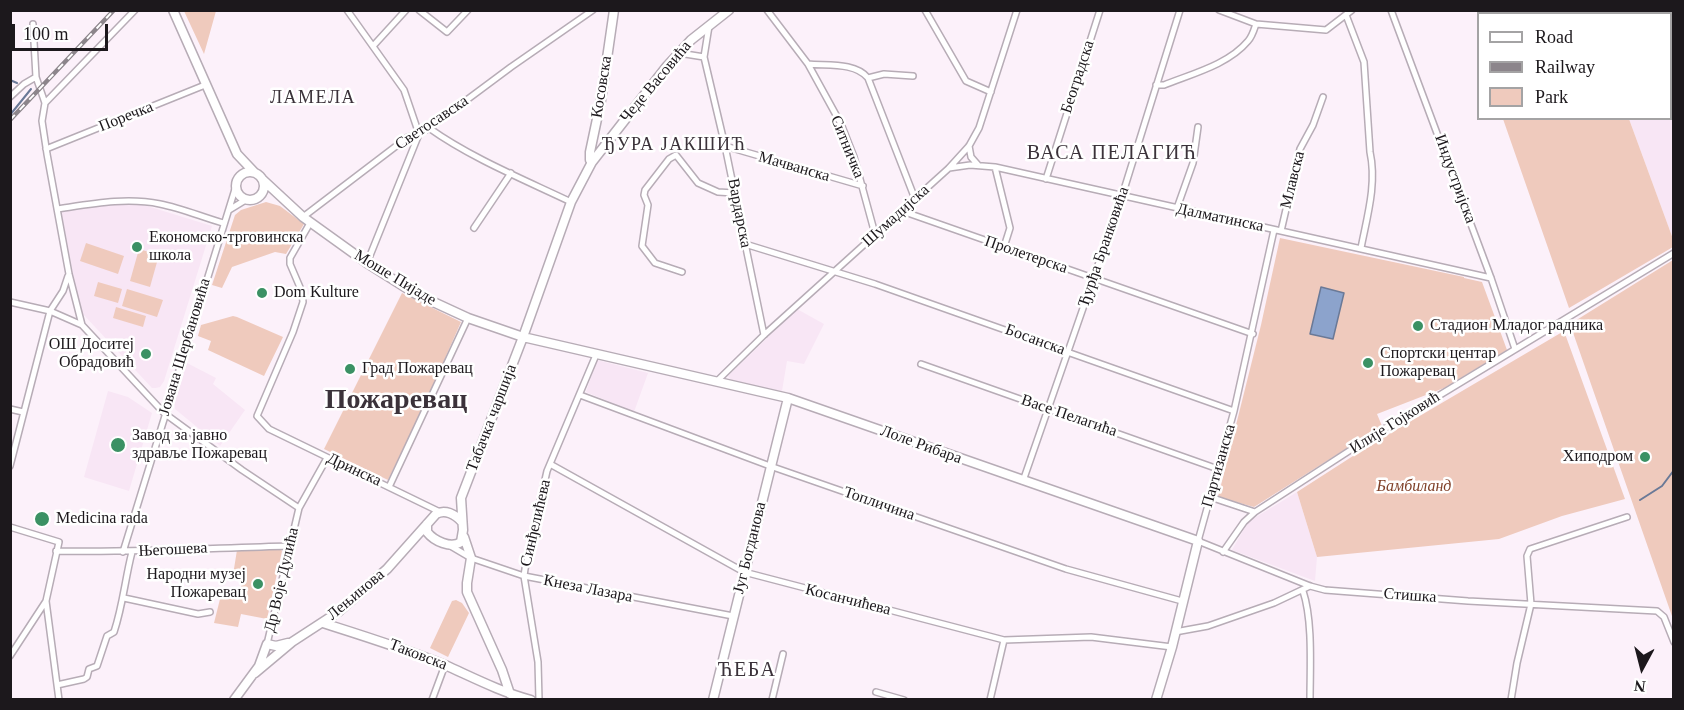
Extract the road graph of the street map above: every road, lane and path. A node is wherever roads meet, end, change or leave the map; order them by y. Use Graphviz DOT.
graph roads {
  1 [pos="135,10"];
  2 [pos="173,10"];
  3 [pos="347,10"];
  4 [pos="406,10"];
  5 [pos="419,10"];
  6 [pos="468,10"];
  7 [pos="593,10"];
  8 [pos="729,10"];
  9 [pos="768,10"];
  10 [pos="925,10"];
  11 [pos="1017,10"];
  12 [pos="1100,10"];
  13 [pos="1180,10"];
  14 [pos="1219,10"];
  15 [pos="1352,10"];
  16 [pos="1391,10"];
  17 [pos="613,11"];
  18 [pos="1346,15"];
  19 [pos="33,24"];
  20 [pos="1256,24"];
  21 [pos="709,25"];
  22 [pos="374,45"];
  23 [pos="679,53"];
  24 [pos="704,57"];
  25 [pos="807,64"];
  26 [pos="913,76"];
  27 [pos="36,77"];
  28 [pos="868,78"];
  29 [pos="205,84"];
  30 [pos="1156,85"];
  31 [pos="10,86"];
  32 [pos="16,90"];
  33 [pos="991,92"];
  34 [pos="10,97"];
  35 [pos="1323,97"];
  36 [pos="45,103"];
  37 [pos="429,128"];
  38 [pos="1198,128"];
  39 [pos="594,132"];
  40 [pos="419,134"];
  41 [pos="609,139"];
  42 [pos="725,146"];
  43 [pos="969,146"];
  44 [pos="46,149"];
  45 [pos="237,154"];
  46 [pos="592,162"];
  47 [pos="978,165"];
  48 [pos="995,167"];
  49 [pos="949,168"];
  50 [pos="254,172"];
  51 [pos="511,173"];
  52 [pos="262,179"];
  53 [pos="1046,179"];
  54 [pos="237,182"];
  55 [pos="863,186"];
  56 [pos="734,194"];
  57 [pos="259,196"];
  58 [pos="1122,196"];
  59 [pos="280,197"];
  60 [pos="247,199"];
  61 [pos="915,199"];
  62 [pos="572,202"];
  63 [pos="1176,208"];
  64 [pos="57,209"];
  65 [pos="228,211"];
  66 [pos="902,211"];
  67 [pos="306,220"];
  68 [pos="223,223"];
  69 [pos="474,228"];
  70 [pos="1274,230"];
  71 [pos="1281,231"];
  72 [pos="874,234"];
  73 [pos="745,244"];
  74 [pos="1004,247"];
  75 [pos="1361,248"];
  76 [pos="1674,253"];
  77 [pos="367,263"];
  78 [pos="836,270"];
  79 [pos="681,272"];
  80 [pos="69,274"];
  81 [pos="1094,278"];
  82 [pos="1491,278"];
  83 [pos="10,302"];
  84 [pos="50,311"];
  85 [pos="468,318"];
  86 [pos="82,325"];
  87 [pos="1252,334"];
  88 [pos="764,335"];
  89 [pos="523,337"];
  90 [pos="1515,348"];
  91 [pos="1068,352"];
  92 [pos="596,355"];
  93 [pos="921,364"];
  94 [pos="716,382"];
  95 [pos="580,395"];
  96 [pos="788,398"];
  97 [pos="10,409"];
  98 [pos="1048,409"];
  99 [pos="1234,411"];
  100 [pos="23,412"];
  101 [pos="164,413"];
  102 [pos="327,458"];
  103 [pos="550,464"];
  104 [pos="10,466"];
  105 [pos="770,466"];
  106 [pos="1218,468"];
  107 [pos="1023,481"];
  108 [pos="389,487"];
  109 [pos="1210,497"];
  110 [pos="462,498"];
  111 [pos="299,508"];
  112 [pos="442,512"];
  113 [pos="1255,512"];
  114 [pos="1627,517"];
  115 [pos="462,522"];
  116 [pos="427,524"];
  117 [pos="10,527"];
  118 [pos="463,534"];
  119 [pos="432,537"];
  120 [pos="412,539"];
  121 [pos="1198,542"];
  122 [pos="448,544"];
  123 [pos="290,546"];
  124 [pos="56,551"];
  125 [pos="123,552"];
  126 [pos="132,552"];
  127 [pos="1223,552"];
  128 [pos="471,558"];
  129 [pos="744,572"];
  130 [pos="524,576"];
  131 [pos="1310,586"];
  132 [pos="1303,591"];
  133 [pos="124,598"];
  134 [pos="46,601"];
  135 [pos="1182,602"];
  136 [pos="1531,604"];
  137 [pos="210,612"];
  138 [pos="733,616"];
  139 [pos="323,623"];
  140 [pos="1175,632"];
  141 [pos="1004,640"];
  142 [pos="292,642"];
  143 [pos="1674,642"];
  144 [pos="267,644"];
  145 [pos="1172,647"];
  146 [pos="783,654"];
  147 [pos="10,656"];
  148 [pos="445,665"];
  149 [pos="255,673"];
  150 [pos="57,685"];
  151 [pos="876,692"];
  152 [pos="509,697"];
  153 [pos="433,698"];
  154 [pos="58,699"];
  155 [pos="234,699"];
  156 [pos="426,699"];
  157 [pos="531,699"];
  158 [pos="539,699"];
  159 [pos="714,699"];
  160 [pos="772,699"];
  161 [pos="904,699"];
  162 [pos="990,699"];
  163 [pos="1156,699"];
  164 [pos="1310,699"];
  165 [pos="1511,699"];
  1 -- 36 [label="street"];
  2 -- 29 [label="street, Моше Пијаде"];
  3 -- 22 [label="street"];
  4 -- 22 [label="street"];
  5 -- 6 [label="street"];
  7 -- 37 [label="street, Светосавска"];
  8 -- 21 [label="street, Чеде Васовића"];
  9 -- 25 [label="street, Ситничка"];
  10 -- 33 [label="street"];
  11 -- 33 [label="street, Шумадијска"];
  12 -- 53 [label="street, Београдска"];
  13 -- 30 [label="street, Ђурђа Бранковића"];
  14 -- 20 [label="street"];
  15 -- 18 [label="street"];
  16 -- 82 [label="street, Индустријска"];
  17 -- 39 [label="street, Косовска"];
  18 -- 20 [label="street"];
  18 -- 75 [label="street"];
  19 -- 27 [label="street"];
  20 -- 30 [label="street"];
  21 -- 23 [label="street, Чеде Васовића"];
  21 -- 24 [label="street, Вардарска"];
  22 -- 40 [label="street"];
  23 -- 24 [label="street"];
  23 -- 41 [label="street, Чеде Васовића"];
  24 -- 42 [label="street, Вардарска"];
  25 -- 28 [label="street"];
  25 -- 55 [label="street, Ситничка"];
  26 -- 28 [label="street"];
  27 -- 32 [label="street"];
  27 -- 36 [label="street"];
  28 -- 61 [label="street"];
  29 -- 44 [label="street, Поречка"];
  29 -- 45 [label="street, Моше Пијаде"];
  30 -- 58 [label="street, Ђурђа Бранковића"];
  31 -- 32 [label="street"];
  32 -- 34 [label="street"];
  33 -- 43 [label="street, Шумадијска"];
  35 -- 71 [label="street, Млавска"];
  36 -- 44 [label="street"];
  37 -- 40 [label="street, Светосавска"];
  37 -- 51 [label="street"];
  38 -- 63 [label="street"];
  39 -- 41 [label="street"];
  39 -- 46 [label="street, Косовска"];
  40 -- 67 [label="street, Светосавска"];
  40 -- 77 [label="street"];
  41 -- 46 [label="street, Чеде Васовића"];
  42 -- 55 [label="street, Мачванска"];
  42 -- 56 [label="street, Вардарска"];
  43 -- 47 [label="street"];
  43 -- 49 [label="street, Шумадијска"];
  44 -- 64 [label="street"];
  45 -- 50 [label="street, Моше Пијаде"];
  45 -- 54 [label="street, Моше Пијаде"];
  46 -- 62 [label="street, Табачка чаршија"];
  47 -- 48 [label="street, Далматинска"];
  47 -- 49 [label="street, Далматинска"];
  48 -- 53 [label="street, Далматинска"];
  48 -- 74 [label="street"];
  49 -- 61 [label="street, Шумадијска"];
  50 -- 52 [label="street, Моше Пијаде"];
  50 -- 54 [label="street"];
  51 -- 62 [label="street"];
  51 -- 69 [label="street"];
  52 -- 57 [label="street"];
  52 -- 59 [label="street, Моше Пијаде"];
  53 -- 58 [label="street, Далматинска"];
  54 -- 60 [label="street"];
  54 -- 65 [label="street, Јована Шербановића"];
  55 -- 72 [label="street, Ситничка"];
  56 -- 73 [label="street, Вардарска"];
  56 -- 79 [label="street"];
  57 -- 59 [label="street"];
  57 -- 60 [label="street"];
  58 -- 63 [label="street, Далматинска"];
  58 -- 81 [label="street, Ђурђа Бранковића"];
  59 -- 67 [label="street, Моше Пијаде"];
  60 -- 65 [label="street"];
  61 -- 66 [label="street, Шумадијска"];
  62 -- 89 [label="street, Табачка чаршија"];
  63 -- 70 [label="street, Далматинска"];
  64 -- 68 [label="street"];
  64 -- 80 [label="street"];
  65 -- 68 [label="street, Јована Шербановића"];
  66 -- 72 [label="street, Шумадијска"];
  66 -- 74 [label="street, Пролетерска"];
  67 -- 77 [label="street, Моше Пијаде"];
  67 -- 102 [label="street, Дринска"];
  68 -- 101 [label="street, Јована Шербановића"];
  70 -- 71 [label="street, Далматинска"];
  70 -- 87 [label="street, Партизанска"];
  71 -- 75 [label="street, Далматинска"];
  72 -- 78 [label="street, Шумадијска"];
  73 -- 78 [label="street, Босанска"];
  73 -- 88 [label="street, Вардарска"];
  74 -- 81 [label="street, Пролетерска"];
  75 -- 82 [label="street, Далматинска"];
  76 -- 90 [label="street, Илије Гојковић"];
  77 -- 85 [label="street, Моше Пијаде"];
  78 -- 88 [label="street, Шумадијска"];
  78 -- 91 [label="street, Босанска"];
  80 -- 84 [label="street"];
  80 -- 86 [label="street"];
  81 -- 87 [label="street, Пролетерска"];
  81 -- 91 [label="street, Ђурђа Бранковића"];
  82 -- 90 [label="street, Индустријска"];
  83 -- 84 [label="street"];
  84 -- 86 [label="street"];
  84 -- 100 [label="street"];
  85 -- 89 [label="street, Моше Пијаде"];
  85 -- 108 [label="street"];
  86 -- 101 [label="street"];
  87 -- 99 [label="street, Партизанска"];
  88 -- 94 [label="street, Шумадијска"];
  89 -- 92 [label="street, Лоле Рибара"];
  89 -- 110 [label="street, Табачка чаршија"];
  90 -- 113 [label="street, Илије Гојковић"];
  91 -- 98 [label="street, Ђурђа Бранковића"];
  91 -- 99 [label="street, Босанска"];
  92 -- 94 [label="street, Лоле Рибара"];
  92 -- 95 [label="street, Синђелићева"];
  93 -- 98 [label="street, Васе Пелагића"];
  94 -- 96 [label="street, Лоле Рибара"];
  95 -- 103 [label="street, Синђелићева"];
  95 -- 105 [label="street, Топличина"];
  96 -- 105 [label="street, Југ Богданова"];
  96 -- 107 [label="street, Лоле Рибара"];
  97 -- 100 [label="street"];
  98 -- 106 [label="street, Васе Пелагића"];
  98 -- 107 [label="street, Ђурђа Бранковића"];
  99 -- 106 [label="street, Партизанска"];
  100 -- 104 [label="street"];
  101 -- 111 [label="street"];
  101 -- 125 [label="street, Јована Шербановића"];
  102 -- 108 [label="street, Дринска"];
  102 -- 111 [label="street, Др Воје Дулића"];
  103 -- 129 [label="street, Косанчићева"];
  103 -- 130 [label="street, Синђелићева"];
  105 -- 129 [label="street, Југ Богданова"];
  105 -- 135 [label="street, Топличина"];
  106 -- 109 [label="street, Партизанска"];
  107 -- 121 [label="street, Лоле Рибара"];
  108 -- 112 [label="street, Дринска"];
  109 -- 113 [label="street"];
  109 -- 121 [label="street, Партизанска"];
  110 -- 112 [label="street, Табачка чаршија"];
  110 -- 115 [label="street, Табачка чаршија"];
  111 -- 123 [label="street, Др Воје Дулића"];
  112 -- 115 [label="street"];
  112 -- 116 [label="street"];
  113 -- 127 [label="street, Илије Гојковић"];
  114 -- 136 [label="street"];
  115 -- 118 [label="street"];
  116 -- 119 [label="street"];
  116 -- 120 [label="street, Лењинова"];
  117 -- 124 [label="street"];
  118 -- 122 [label="street"];
  118 -- 128 [label="street"];
  119 -- 120 [label="street"];
  119 -- 122 [label="street"];
  120 -- 139 [label="street, Лењинова"];
  121 -- 127 [label="street, Лоле Рибара"];
  121 -- 135 [label="street, Партизанска"];
  122 -- 128 [label="street, Кнеза Лазара"];
  123 -- 126 [label="street, Његошева"];
  123 -- 144 [label="street, Др Воје Дулића"];
  124 -- 125 [label="street, Његошева"];
  124 -- 134 [label="street"];
  125 -- 126 [label="street, Његошева"];
  126 -- 133 [label="street"];
  127 -- 131 [label="street, Лоле Рибара"];
  128 -- 130 [label="street, Кнеза Лазара"];
  128 -- 152 [label="street"];
  129 -- 138 [label="street, Југ Богданова"];
  129 -- 141 [label="street, Косанчићева"];
  130 -- 138 [label="street, Кнеза Лазара"];
  130 -- 158 [label="street, Синђелићева"];
  131 -- 132 [label="street"];
  131 -- 136 [label="street, Стишка"];
  132 -- 140 [label="street"];
  132 -- 164 [label="street"];
  133 -- 137 [label="street"];
  133 -- 150 [label="street"];
  134 -- 147 [label="street"];
  134 -- 150 [label="street"];
  135 -- 140 [label="street, Партизанска"];
  136 -- 143 [label="street, Стишка"];
  136 -- 165 [label="street"];
  138 -- 159 [label="street, Југ Богданова"];
  139 -- 142 [label="street, Лењинова"];
  139 -- 148 [label="street, Таковска"];
  140 -- 145 [label="street, Партизанска"];
  141 -- 145 [label="street, Косанчићева"];
  141 -- 162 [label="street"];
  142 -- 144 [label="street, Лењинова"];
  142 -- 149 [label="street, Лењинова"];
  144 -- 149 [label="street, Др Воје Дулића"];
  145 -- 163 [label="street, Партизанска"];
  146 -- 160 [label="street"];
  148 -- 152 [label="street, Таковска"];
  148 -- 153 [label="street"];
  149 -- 155 [label="street, Др Воје Дулића"];
  150 -- 154 [label="street"];
  151 -- 161 [label="street"];
  152 -- 157 [label="street, Таковска"];
  153 -- 156 [label="street"];
}
